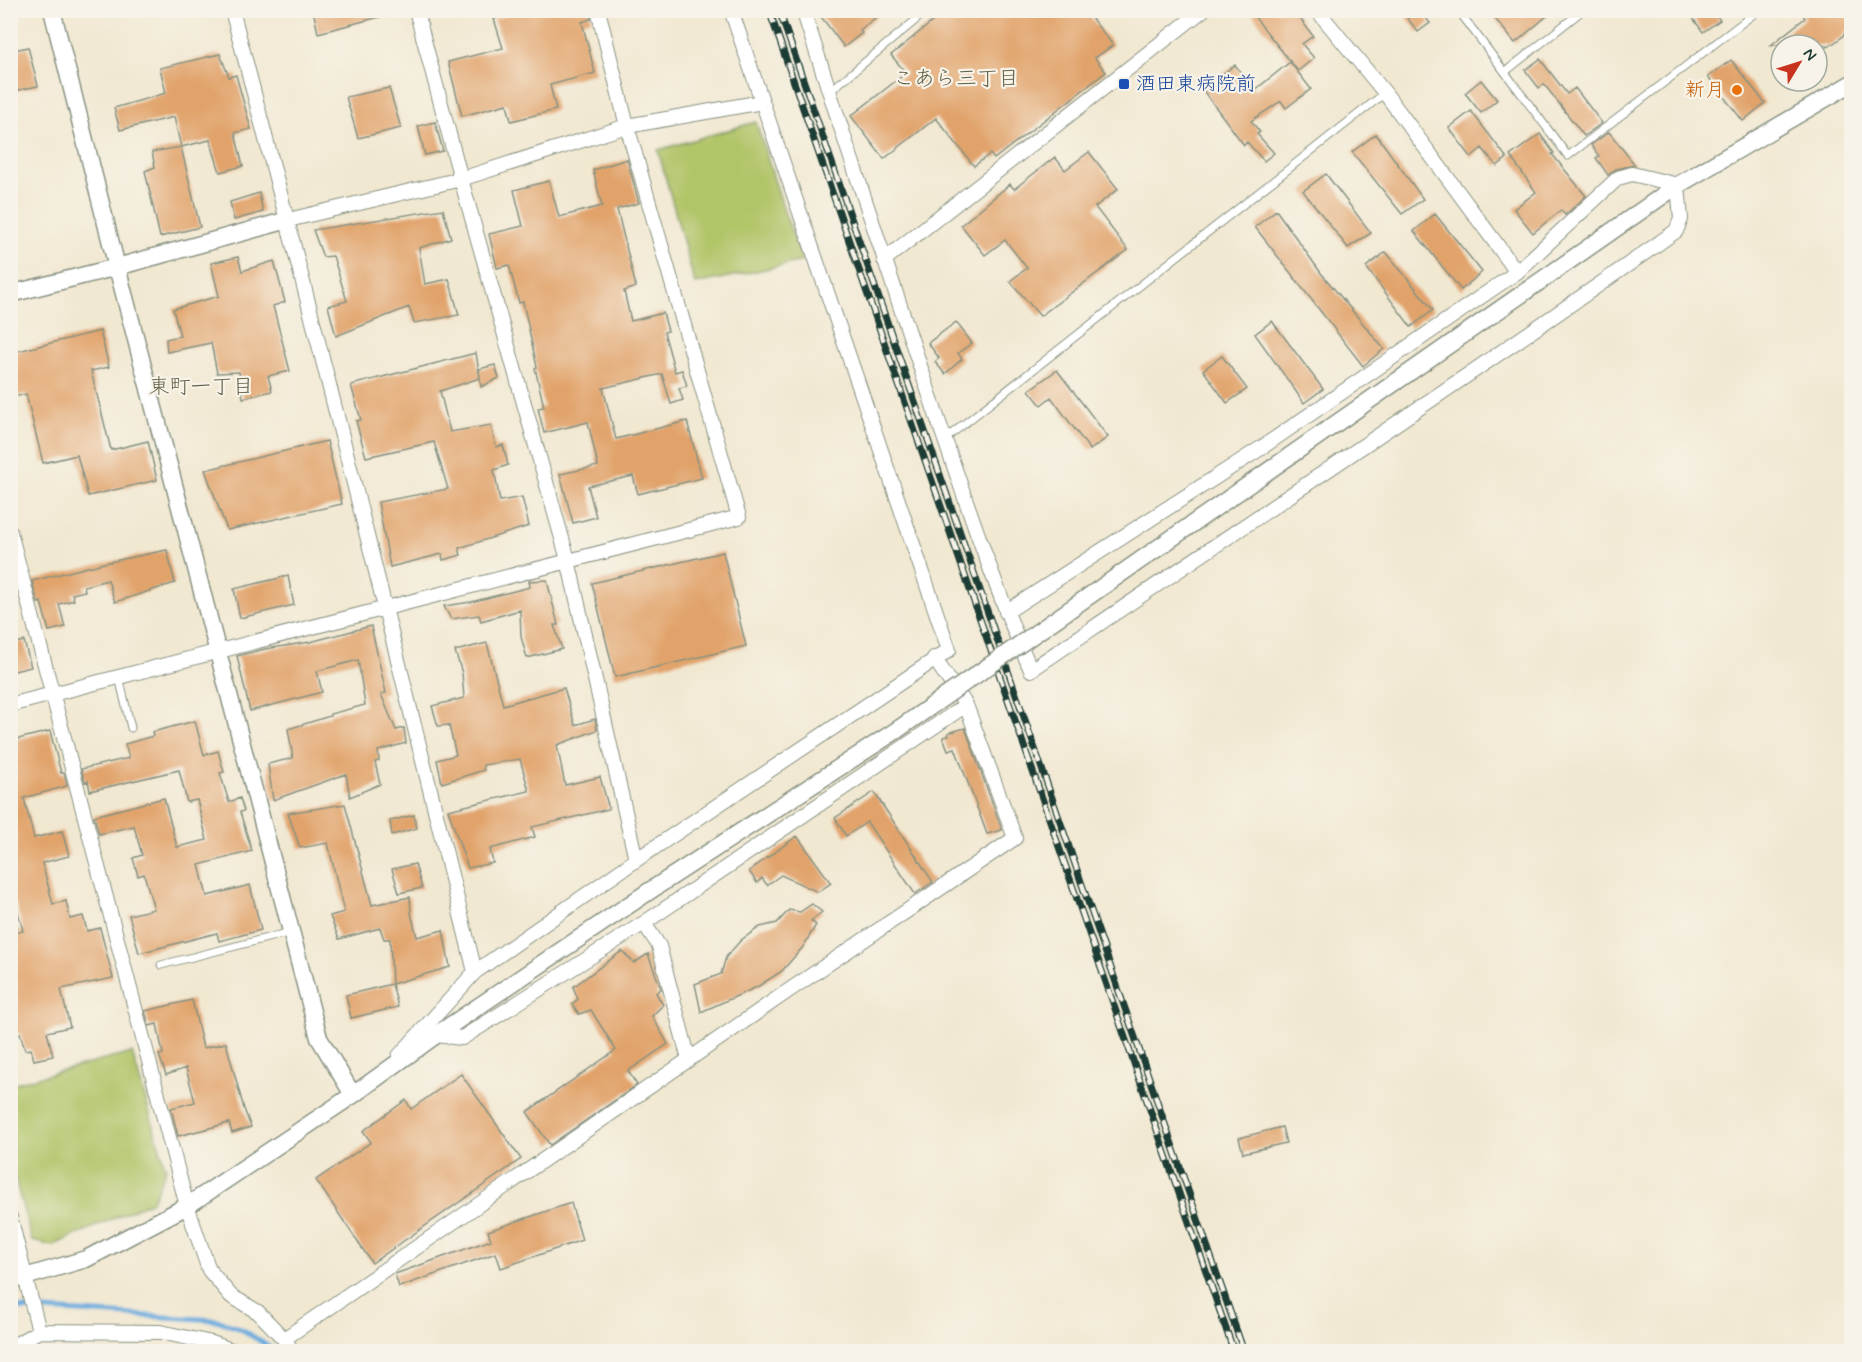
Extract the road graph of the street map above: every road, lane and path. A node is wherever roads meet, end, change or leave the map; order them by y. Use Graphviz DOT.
graph roads {
  1 [pos="52,10"];
  2 [pos="232,10"];
  3 [pos="416,10"];
  4 [pos="598,10"];
  5 [pos="731,10"];
  6 [pos="803,10"];
  7 [pos="928,10"];
  8 [pos="1203,10"];
  9 [pos="1317,10"];
  10 [pos="1458,10"];
  11 [pos="1583,10"];
  12 [pos="1759,10"];
  13 [pos="1505,72"];
  14 [pos="1851,83"];
  15 [pos="829,92"];
  16 [pos="1385,93"];
  17 [pos="762,102"];
  18 [pos="627,126"];
  19 [pos="461,179"];
  20 [pos="1678,185"];
  21 [pos="288,220"];
  22 [pos="884,260"];
  23 [pos="117,267"];
  24 [pos="1517,272"];
  25 [pos="10,294"];
  26 [pos="945,439"];
  27 [pos="10,532"];
  28 [pos="568,560"];
  29 [pos="386,608"];
  30 [pos="1006,612"];
  31 [pos="218,652"];
  32 [pos="934,658"];
  33 [pos="119,677"];
  34 [pos="53,694"];
  35 [pos="10,705"];
  36 [pos="966,705"];
  37 [pos="131,729"];
  38 [pos="636,860"];
  39 [pos="644,923"];
  40 [pos="291,933"];
  41 [pos="161,965"];
  42 [pos="475,972"];
  43 [pos="436,1035"];
  44 [pos="689,1060"];
  45 [pos="388,1068"];
  46 [pos="353,1095"];
  47 [pos="187,1206"];
  48 [pos="10,1217"];
  49 [pos="18,1278"];
  50 [pos="38,1326"];
  51 [pos="284,1339"];
  52 [pos="10,1348"];
  53 [pos="237,1352"];
  54 [pos="293,1352"];
  1 -- 23 [label="street"];
  2 -- 21 [label="street"];
  3 -- 19 [label="street"];
  4 -- 18 [label="street"];
  5 -- 17 [label="street"];
  6 -- 15 [label="street"];
  7 -- 15 [label="lane"];
  8 -- 22 [label="street"];
  9 -- 16 [label="street"];
  10 -- 13 [label="lane"];
  11 -- 13 [label="lane"];
  12 -- 13 [label="lane"];
  14 -- 20 [label="street"];
  15 -- 22 [label="street"];
  16 -- 24 [label="street"];
  16 -- 26 [label="lane"];
  17 -- 18 [label="street"];
  17 -- 32 [label="street"];
  18 -- 19 [label="street"];
  18 -- 28 [label="street"];
  19 -- 21 [label="street"];
  19 -- 28 [label="street"];
  20 -- 24 [label="street"];
  20 -- 30 [label="street"];
  20 -- 43 [label="street, bridge"];
  21 -- 23 [label="street"];
  21 -- 29 [label="street"];
  22 -- 26 [label="street"];
  23 -- 25 [label="street"];
  23 -- 31 [label="street"];
  24 -- 30 [label="street"];
  26 -- 30 [label="street"];
  27 -- 34 [label="street"];
  28 -- 29 [label="street"];
  28 -- 38 [label="street"];
  29 -- 31 [label="street"];
  29 -- 42 [label="street"];
  31 -- 33 [label="street"];
  31 -- 40 [label="street"];
  32 -- 36 [label="street"];
  32 -- 38 [label="street"];
  33 -- 34 [label="street"];
  33 -- 37 [label="lane"];
  34 -- 35 [label="street"];
  34 -- 47 [label="street"];
  36 -- 39 [label="street"];
  36 -- 44 [label="street"];
  38 -- 42 [label="street"];
  39 -- 43 [label="street"];
  39 -- 44 [label="street"];
  40 -- 41 [label="lane"];
  40 -- 46 [label="street"];
  42 -- 45 [label="street"];
  43 -- 45 [label="street"];
  44 -- 51 [label="street"];
  45 -- 46 [label="street"];
  46 -- 47 [label="street"];
  47 -- 49 [label="street"];
  47 -- 51 [label="street"];
  48 -- 49 [label="street"];
  49 -- 50 [label="street"];
  50 -- 52 [label="street"];
  50 -- 53 [label="street"];
  51 -- 54 [label="street"];
}
